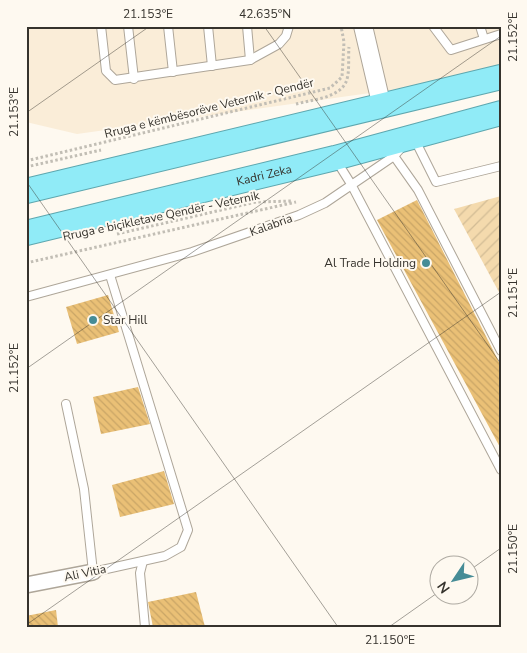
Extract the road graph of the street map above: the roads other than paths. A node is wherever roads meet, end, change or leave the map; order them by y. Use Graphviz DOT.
graph roads {
  1 [pos="101,26"];
  2 [pos="128,26"];
  3 [pos="168,26"];
  4 [pos="208,26"];
  5 [pos="246,26"];
  6 [pos="289,26"];
  7 [pos="363,26"];
  8 [pos="433,26"];
  9 [pos="480,26"];
  10 [pos="501,34"];
  11 [pos="484,39"];
  12 [pos="250,60"];
  13 [pos="212,66"];
  14 [pos="173,72"];
  15 [pos="501,77"];
  16 [pos="134,79"];
  17 [pos="382,107"];
  18 [pos="501,113"];
  19 [pos="413,136"];
  20 [pos="394,156"];
  21 [pos="335,158"];
  22 [pos="501,166"];
  23 [pos="352,184"];
  24 [pos="26,191"];
  25 [pos="26,233"];
  26 [pos="110,275"];
  27 [pos="26,297"];
  28 [pos="501,352"];
  29 [pos="66,404"];
  30 [pos="501,470"];
  31 [pos="143,561"];
  32 [pos="93,572"];
  33 [pos="26,586"];
  34 [pos="145,627"];
  1 -- 16 [label="lane"];
  2 -- 16 [label="lane"];
  3 -- 14 [label="lane"];
  4 -- 13 [label="lane"];
  5 -- 12 [label="lane"];
  6 -- 12 [label="lane"];
  7 -- 17 [label="street"];
  8 -- 11 [label="lane"];
  9 -- 11 [label="lane"];
  10 -- 11 [label="lane"];
  12 -- 13 [label="lane"];
  13 -- 14 [label="lane"];
  14 -- 16 [label="lane"];
  15 -- 17 [label="highway"];
  17 -- 24 [label="highway"];
  18 -- 19 [label="highway, Kadri Zeka"];
  19 -- 20 [label="lane, Kalabria"];
  19 -- 21 [label="highway, Kadri Zeka"];
  19 -- 22 [label="lane"];
  20 -- 23 [label="lane, Kalabria"];
  20 -- 28 [label="lane"];
  21 -- 23 [label="lane"];
  21 -- 25 [label="highway, Kadri Zeka"];
  23 -- 26 [label="lane, Kalabria"];
  23 -- 30 [label="lane"];
  26 -- 27 [label="lane, Kalabria"];
  26 -- 31 [label="lane, Ali Vitia"];
  29 -- 32 [label="lane"];
  31 -- 32 [label="lane, Ali Vitia"];
  31 -- 34 [label="lane"];
  32 -- 33 [label="street, Ali Vitia"];
}
